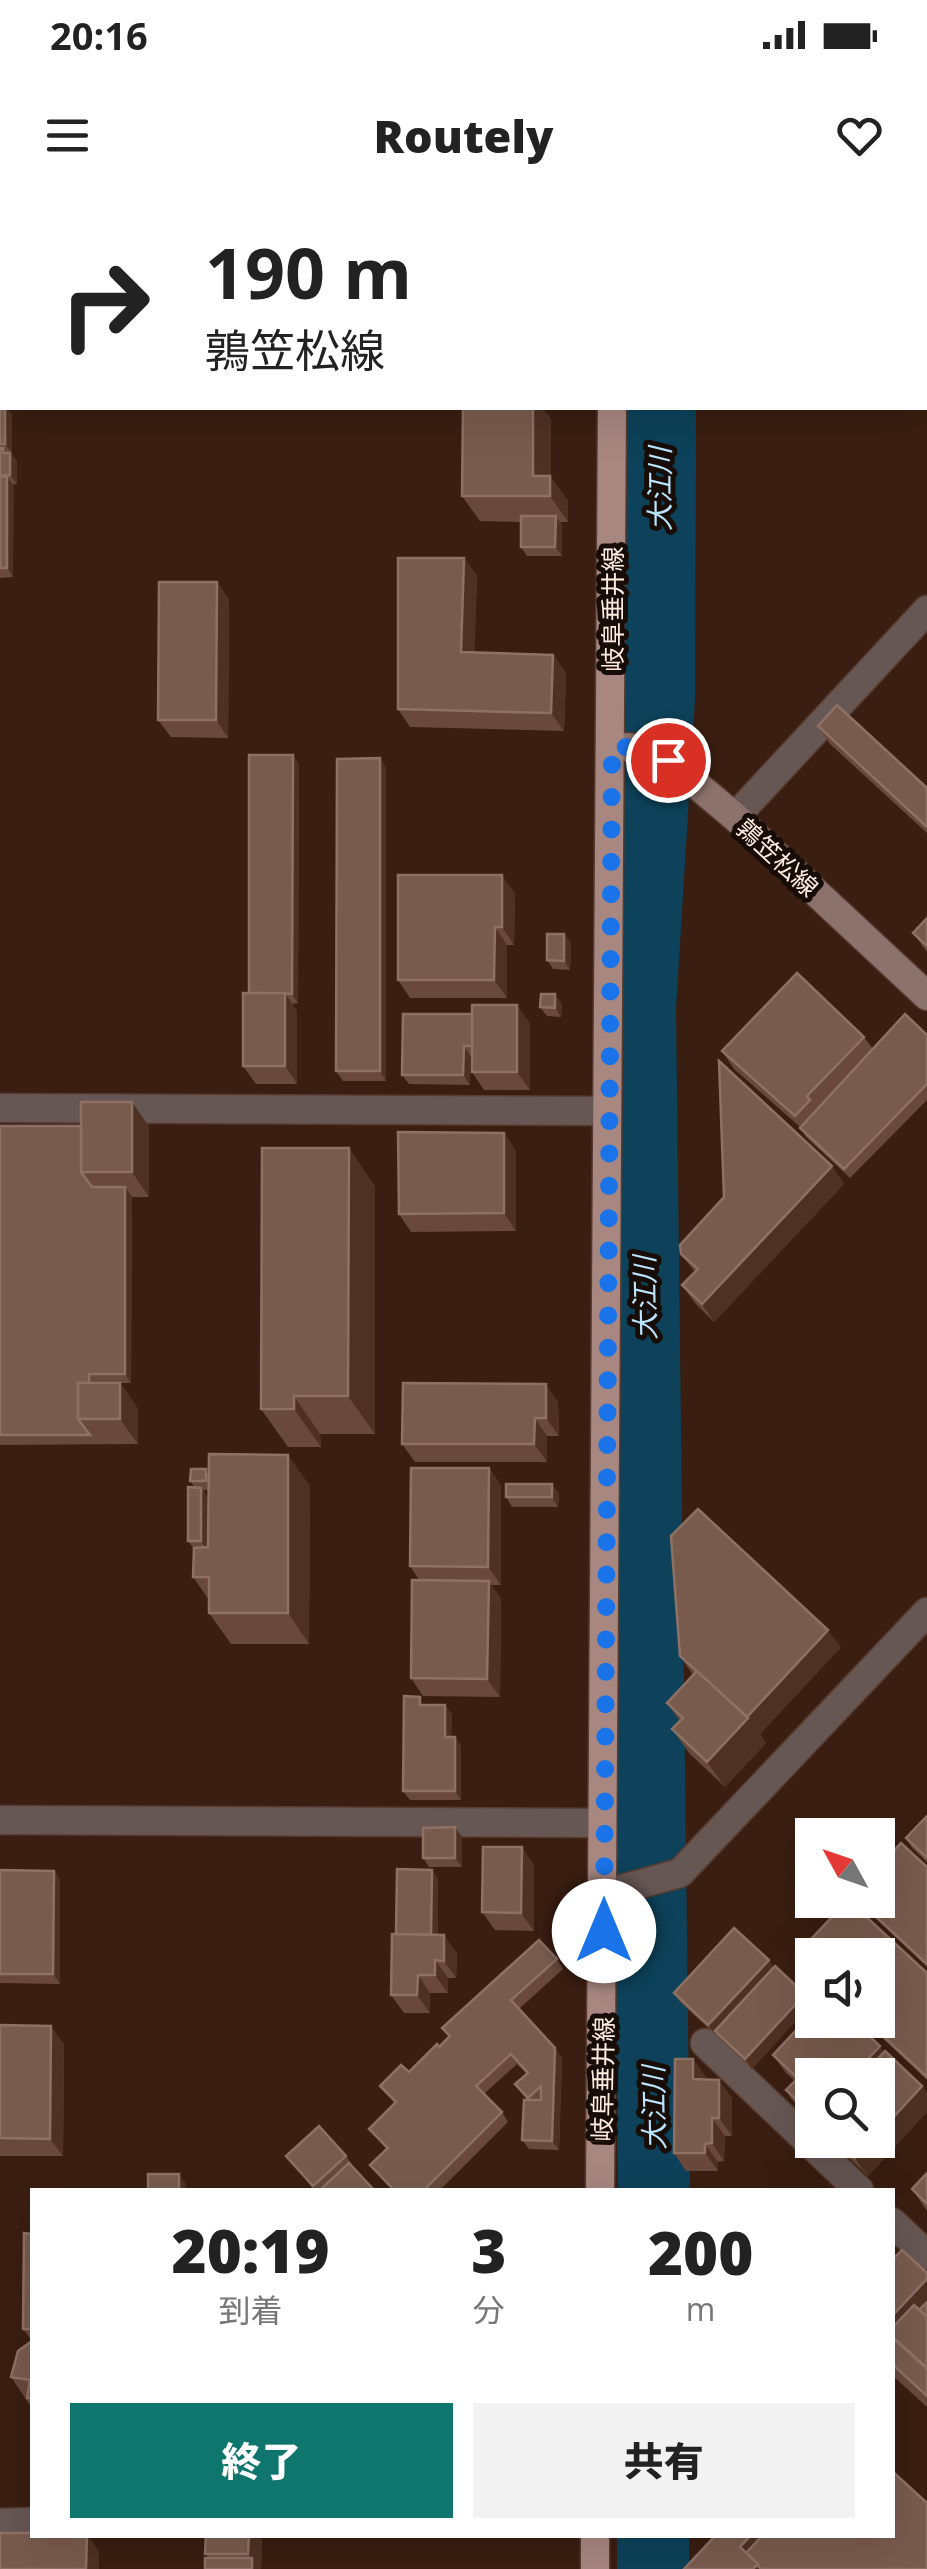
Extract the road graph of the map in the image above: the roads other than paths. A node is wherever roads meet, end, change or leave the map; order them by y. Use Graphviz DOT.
graph roads {
  1 [pos="612,410"];
  2 [pos="927,610"];
  3 [pos="624,747"];
  4 [pos="735,816"];
  5 [pos="927,996"];
  6 [pos="0,1108"];
  7 [pos="607,1110"];
  8 [pos="927,1612"];
  9 [pos="0,1820"];
  10 [pos="602,1823"];
  11 [pos="618,1891"];
  12 [pos="705,2044"];
  13 [pos="600,2188"];
  14 [pos="857,2188"];
  15 [pos="895,2225"];
  16 [pos="927,2255"];
  17 [pos="0,2522"];
  18 [pos="30,2522"];
  19 [pos="595,2538"];
  20 [pos="595,2569"];
  1 -- 3 [label="main road, 岐阜垂井線"];
  2 -- 4 [label="street"];
  3 -- 4 [label="main road, 鶉笠松線"];
  3 -- 7 [label="main road, 岐阜垂井線"];
  4 -- 5 [label="main road, 鶉笠松線"];
  6 -- 7 [label="street"];
  7 -- 10 [label="main road, 岐阜垂井線"];
  8 -- 11 [label="street"];
  9 -- 10 [label="street"];
  10 -- 11 [label="main road, 岐阜垂井線"];
  11 -- 13 [label="main road, 岐阜垂井線"];
  12 -- 14 [label="street"];
  15 -- 16 [label="street"];
  17 -- 18 [label="street"];
  19 -- 20 [label="main road"];
}
